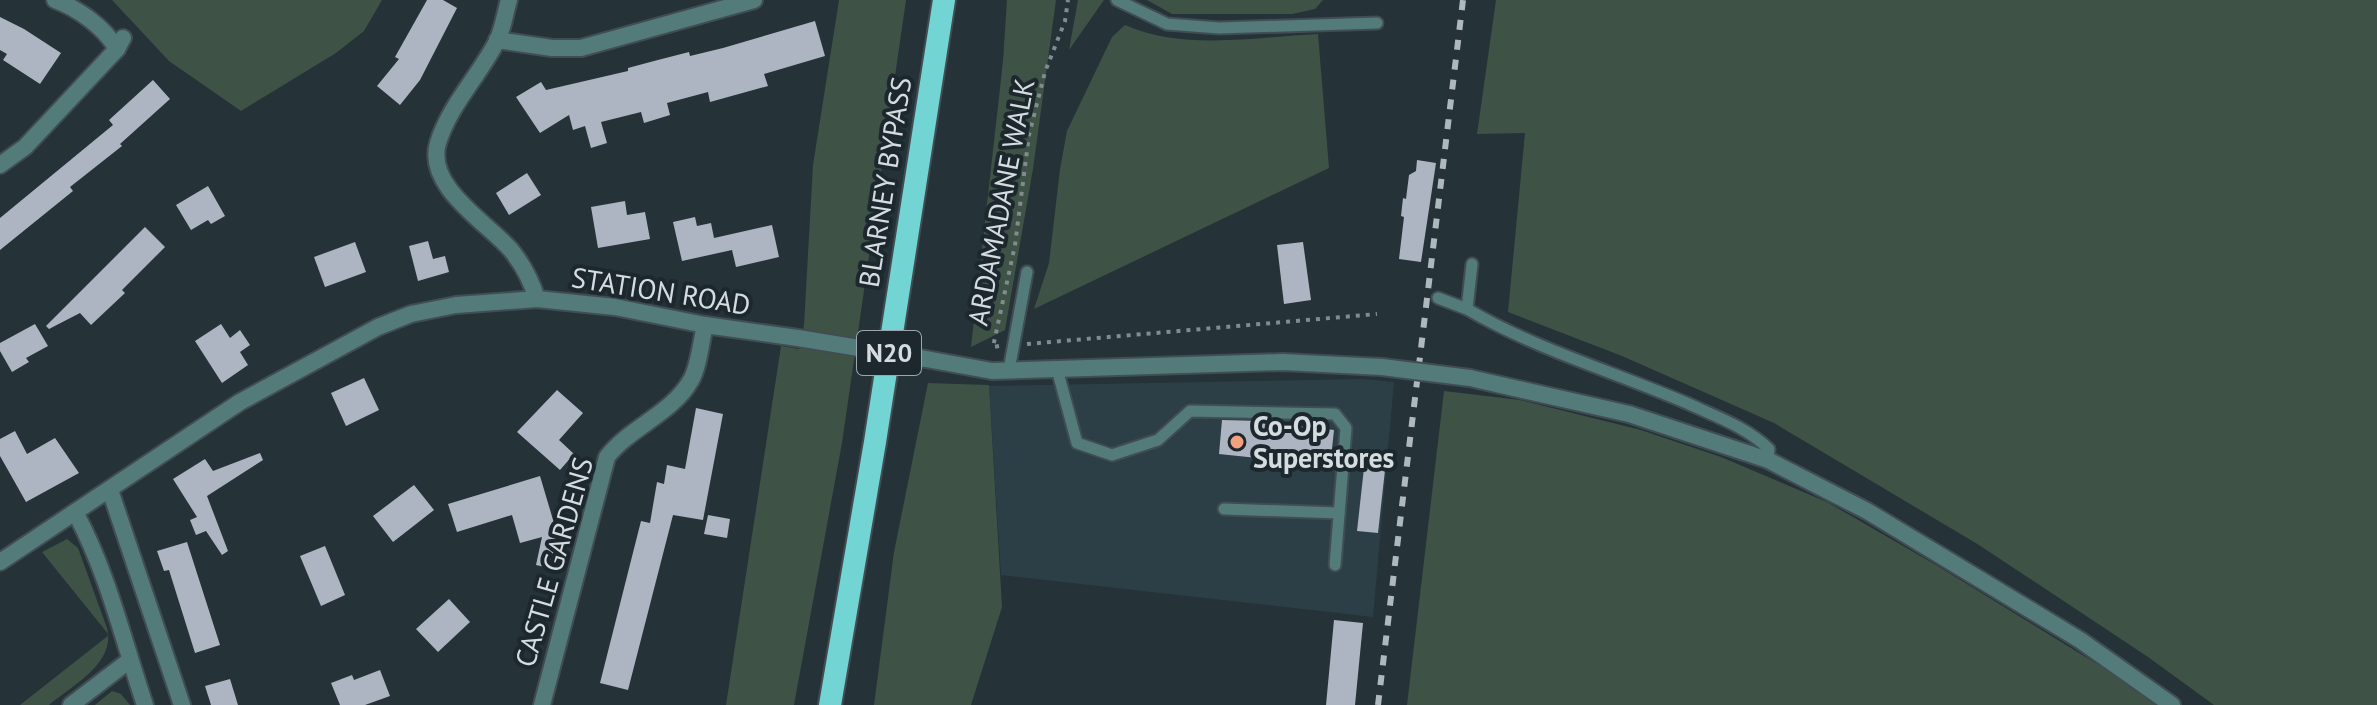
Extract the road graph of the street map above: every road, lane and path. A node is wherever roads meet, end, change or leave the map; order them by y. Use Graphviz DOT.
graph roads {
  1 [pos="55,0"];
  2 [pos="509,0"];
  3 [pos="754,0"];
  4 [pos="944,0"];
  5 [pos="1068,0"];
  6 [pos="1117,0"];
  7 [pos="1377,23"];
  8 [pos="497,40"];
  9 [pos="0,165"];
  10 [pos="1472,264"];
  11 [pos="1027,272"];
  12 [pos="1438,298"];
  13 [pos="537,299"];
  14 [pos="1467,309"];
  15 [pos="1377,314"];
  16 [pos="705,325"];
  17 [pos="1014,345"];
  18 [pos="1057,369"];
  19 [pos="1009,370"];
  20 [pos="1768,460"];
  21 [pos="110,490"];
  22 [pos="1224,509"];
  23 [pos="75,512"];
  24 [pos="1339,513"];
  25 [pos="0,562"];
  26 [pos="1335,565"];
  27 [pos="130,660"];
  28 [pos="71,705"];
  29 [pos="145,705"];
  30 [pos="182,705"];
  31 [pos="542,705"];
  32 [pos="830,705"];
  33 [pos="2172,705"];
  1 -- 9 [label="street"];
  2 -- 8 [label="street"];
  3 -- 8 [label="street"];
  4 -- 32 [label="highway, BLARNEY BYPASS / N20"];
  5 -- 17 [label="path, ARDAMADANE WALK"];
  6 -- 7 [label="lane"];
  8 -- 13 [label="street"];
  10 -- 14 [label="lane"];
  11 -- 17 [label="lane"];
  12 -- 14 [label="lane"];
  13 -- 16 [label="street, STATION ROAD"];
  13 -- 21 [label="street, STATION ROAD"];
  14 -- 20 [label="lane"];
  15 -- 17 [label="path"];
  16 -- 19 [label="street, STATION ROAD, bridge"];
  16 -- 31 [label="street, CASTLE GARDENS"];
  17 -- 19 [label="lane"];
  18 -- 19 [label="street, STATION ROAD"];
  18 -- 20 [label="street, STATION ROAD, bridge"];
  18 -- 24 [label="lane"];
  20 -- 33 [label="street, STATION ROAD"];
  21 -- 23 [label="street, STATION ROAD"];
  21 -- 30 [label="street"];
  22 -- 24 [label="lane"];
  23 -- 25 [label="street, STATION ROAD"];
  23 -- 27 [label="street"];
  24 -- 26 [label="lane"];
  27 -- 28 [label="street"];
  27 -- 29 [label="street"];
}
